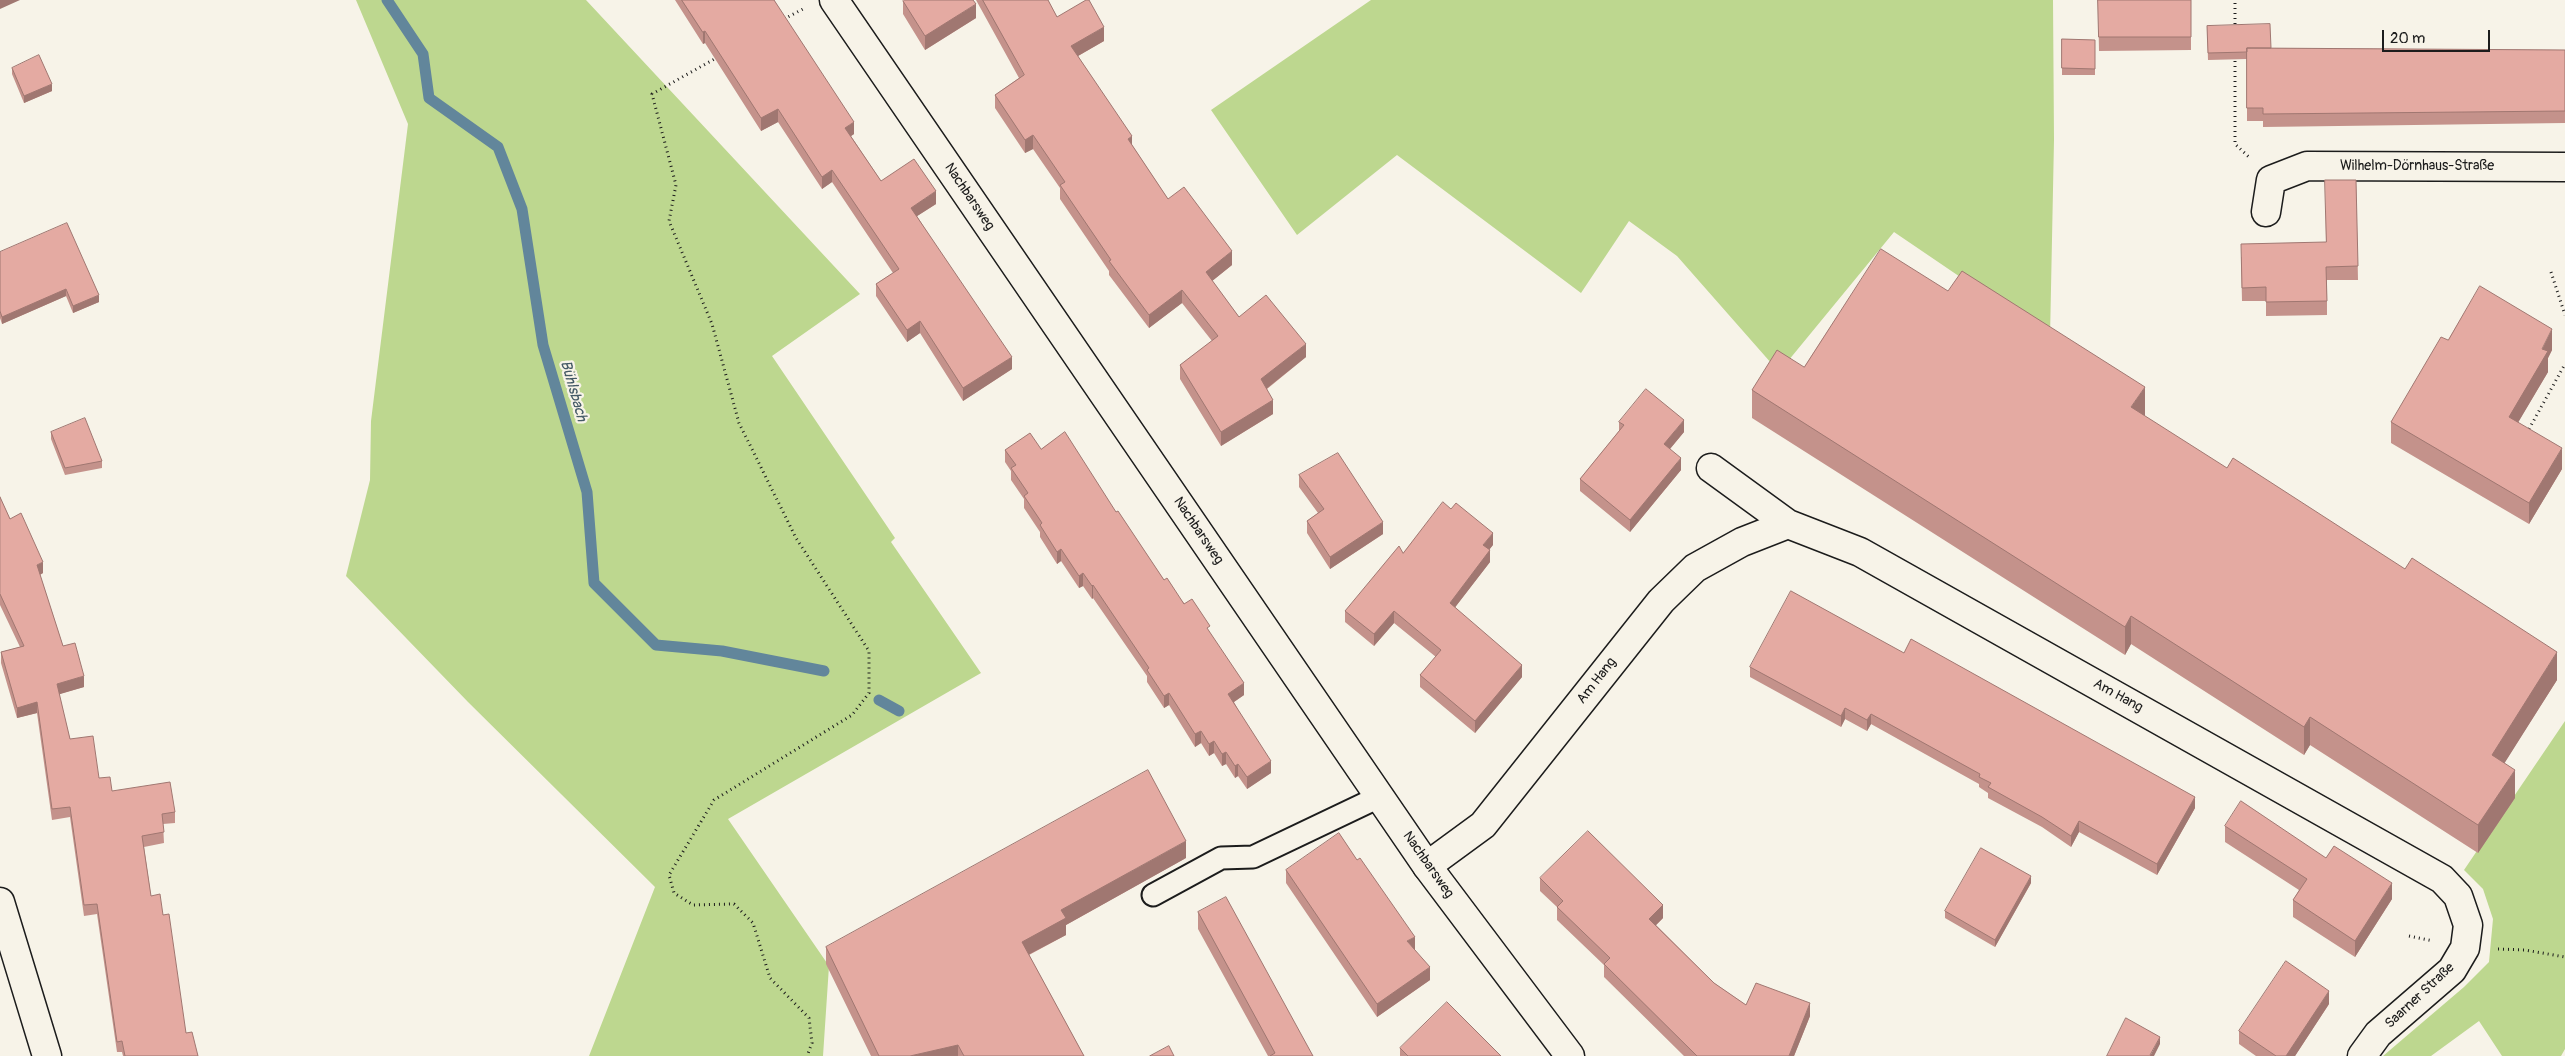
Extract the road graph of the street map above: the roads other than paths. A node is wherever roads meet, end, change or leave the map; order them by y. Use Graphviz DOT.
graph roads {
  1 [pos="822,2"];
  2 [pos="2565,167"];
  3 [pos="2266,212"];
  4 [pos="1711,468"];
  5 [pos="1788,524"];
  6 [pos="1381,796"];
  7 [pos="1427,866"];
  8 [pos="2442,879"];
  9 [pos="1153,895"];
  10 [pos="0,902"];
  11 [pos="48,1056"];
  12 [pos="1570,1056"];
  13 [pos="2362,1056"];
  1 -- 6 [label="street, Nachbarsweg"];
  2 -- 3 [label="street, Wilhelm-Dörnhaus-Straße"];
  4 -- 5 [label="street, Am Hang"];
  5 -- 7 [label="street, Am Hang"];
  5 -- 8 [label="street, Am Hang"];
  6 -- 7 [label="street, Nachbarsweg"];
  6 -- 9 [label="lane"];
  7 -- 12 [label="street, Nachbarsweg"];
  8 -- 13 [label="street, Saarner Straße"];
  10 -- 11 [label="street"];
}
